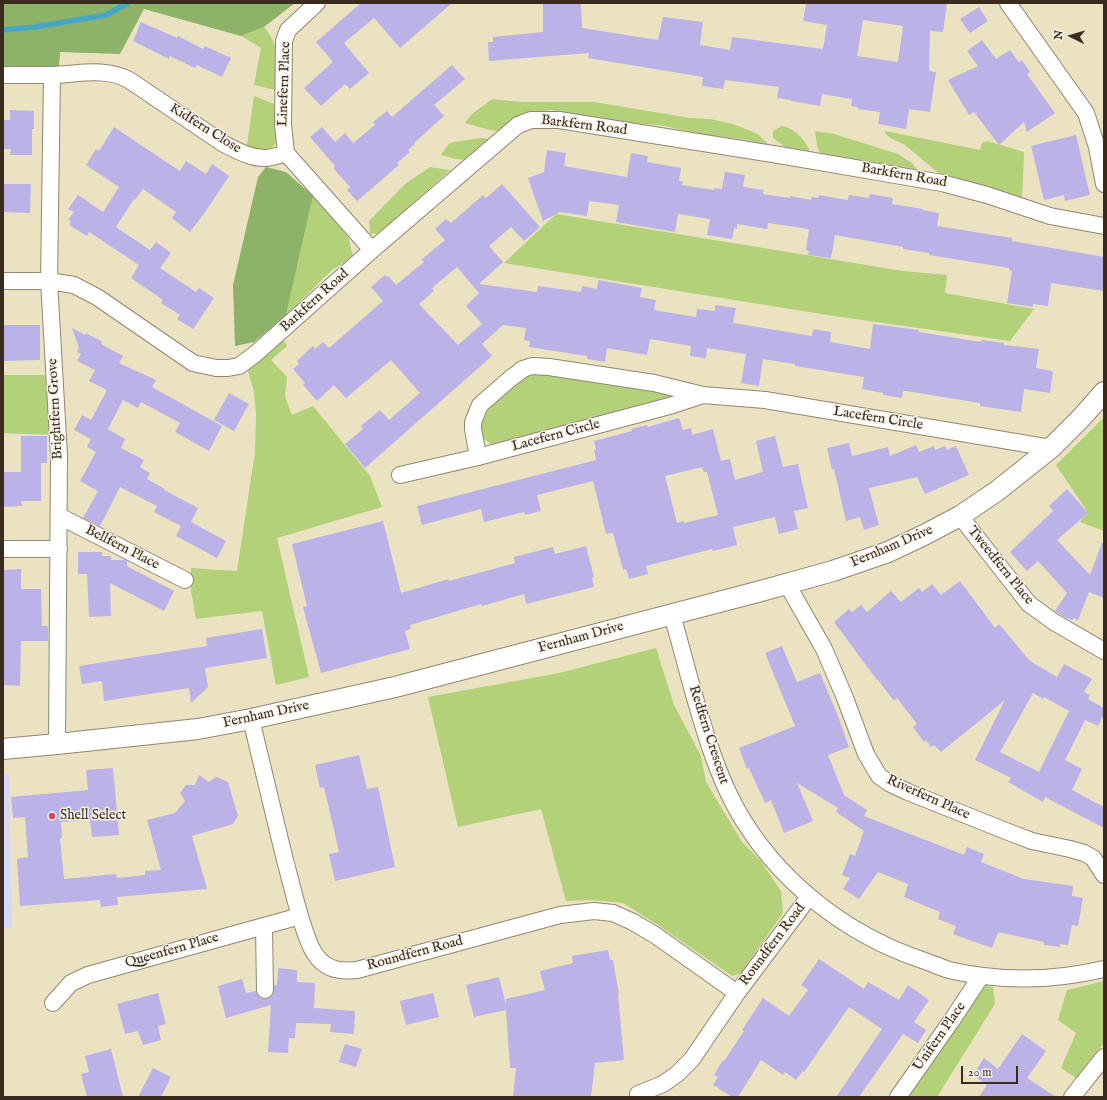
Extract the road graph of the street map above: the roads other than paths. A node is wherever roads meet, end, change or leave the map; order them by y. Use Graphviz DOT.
graph roads {
  1 [pos="317,3"];
  2 [pos="1008,3"];
  3 [pos="3,75"];
  4 [pos="52,75"];
  5 [pos="286,153"];
  6 [pos="1104,184"];
  7 [pos="1104,226"];
  8 [pos="372,250"];
  9 [pos="3,281"];
  10 [pos="49,281"];
  11 [pos="1104,392"];
  12 [pos="703,395"];
  13 [pos="1052,448"];
  14 [pos="478,456"];
  15 [pos="400,475"];
  16 [pos="59,516"];
  17 [pos="960,516"];
  18 [pos="3,549"];
  19 [pos="59,549"];
  20 [pos="185,580"];
  21 [pos="787,584"];
  22 [pos="672,614"];
  23 [pos="1104,651"];
  24 [pos="251,719"];
  25 [pos="57,744"];
  26 [pos="3,748"];
  27 [pos="1104,875"];
  28 [pos="809,897"];
  29 [pos="300,916"];
  30 [pos="264,926"];
  31 [pos="1104,970"];
  32 [pos="981,976"];
  33 [pos="265,990"];
  34 [pos="737,993"];
  35 [pos="53,1003"];
  36 [pos="1104,1057"];
  37 [pos="638,1094"];
  38 [pos="898,1097"];
  39 [pos="1072,1097"];
  1 -- 5 [label="street, Linefern Place"];
  2 -- 6 [label="street"];
  3 -- 4 [label="street, Kidfern Close"];
  4 -- 5 [label="street, Kidfern Close"];
  4 -- 10 [label="street, Brightfern Grove"];
  5 -- 8 [label="street"];
  7 -- 8 [label="street, Barkfern Road"];
  8 -- 10 [label="street, Barkfern Road"];
  9 -- 10 [label="street, Barkfern Road"];
  10 -- 16 [label="street, Brightfern Grove"];
  11 -- 13 [label="street, Fernham Drive"];
  12 -- 13 [label="street, Lacefern Circle"];
  12 -- 14 [label="street, Lacefern Circle"];
  12 -- 14 [label="street, Lacefern Circle"];
  13 -- 17 [label="street, Fernham Drive"];
  14 -- 15 [label="street, Lacefern Circle"];
  16 -- 19 [label="street, Brightfern Grove"];
  16 -- 20 [label="street, Bellfern Place"];
  17 -- 21 [label="street, Fernham Drive"];
  17 -- 23 [label="street, Tweedfern Place"];
  18 -- 19 [label="street"];
  19 -- 25 [label="street, Brightfern Grove"];
  21 -- 22 [label="street, Fernham Drive"];
  21 -- 27 [label="street, Riverfern Place"];
  22 -- 24 [label="street, Fernham Drive"];
  22 -- 28 [label="street, Redfern Crescent"];
  24 -- 25 [label="street, Fernham Drive"];
  24 -- 29 [label="street, Roundfern Road"];
  25 -- 26 [label="street, Fernham Drive"];
  28 -- 32 [label="street, Redfern Crescent"];
  28 -- 34 [label="street, Roundfern Road"];
  29 -- 30 [label="street, Queenfern Place"];
  29 -- 34 [label="street, Roundfern Road"];
  30 -- 33 [label="street"];
  30 -- 35 [label="street, Queenfern Place"];
  31 -- 32 [label="street, Redfern Crescent"];
  32 -- 38 [label="street, Unifern Place"];
  34 -- 37 [label="street, Roundfern Road"];
  36 -- 39 [label="street"];
}
